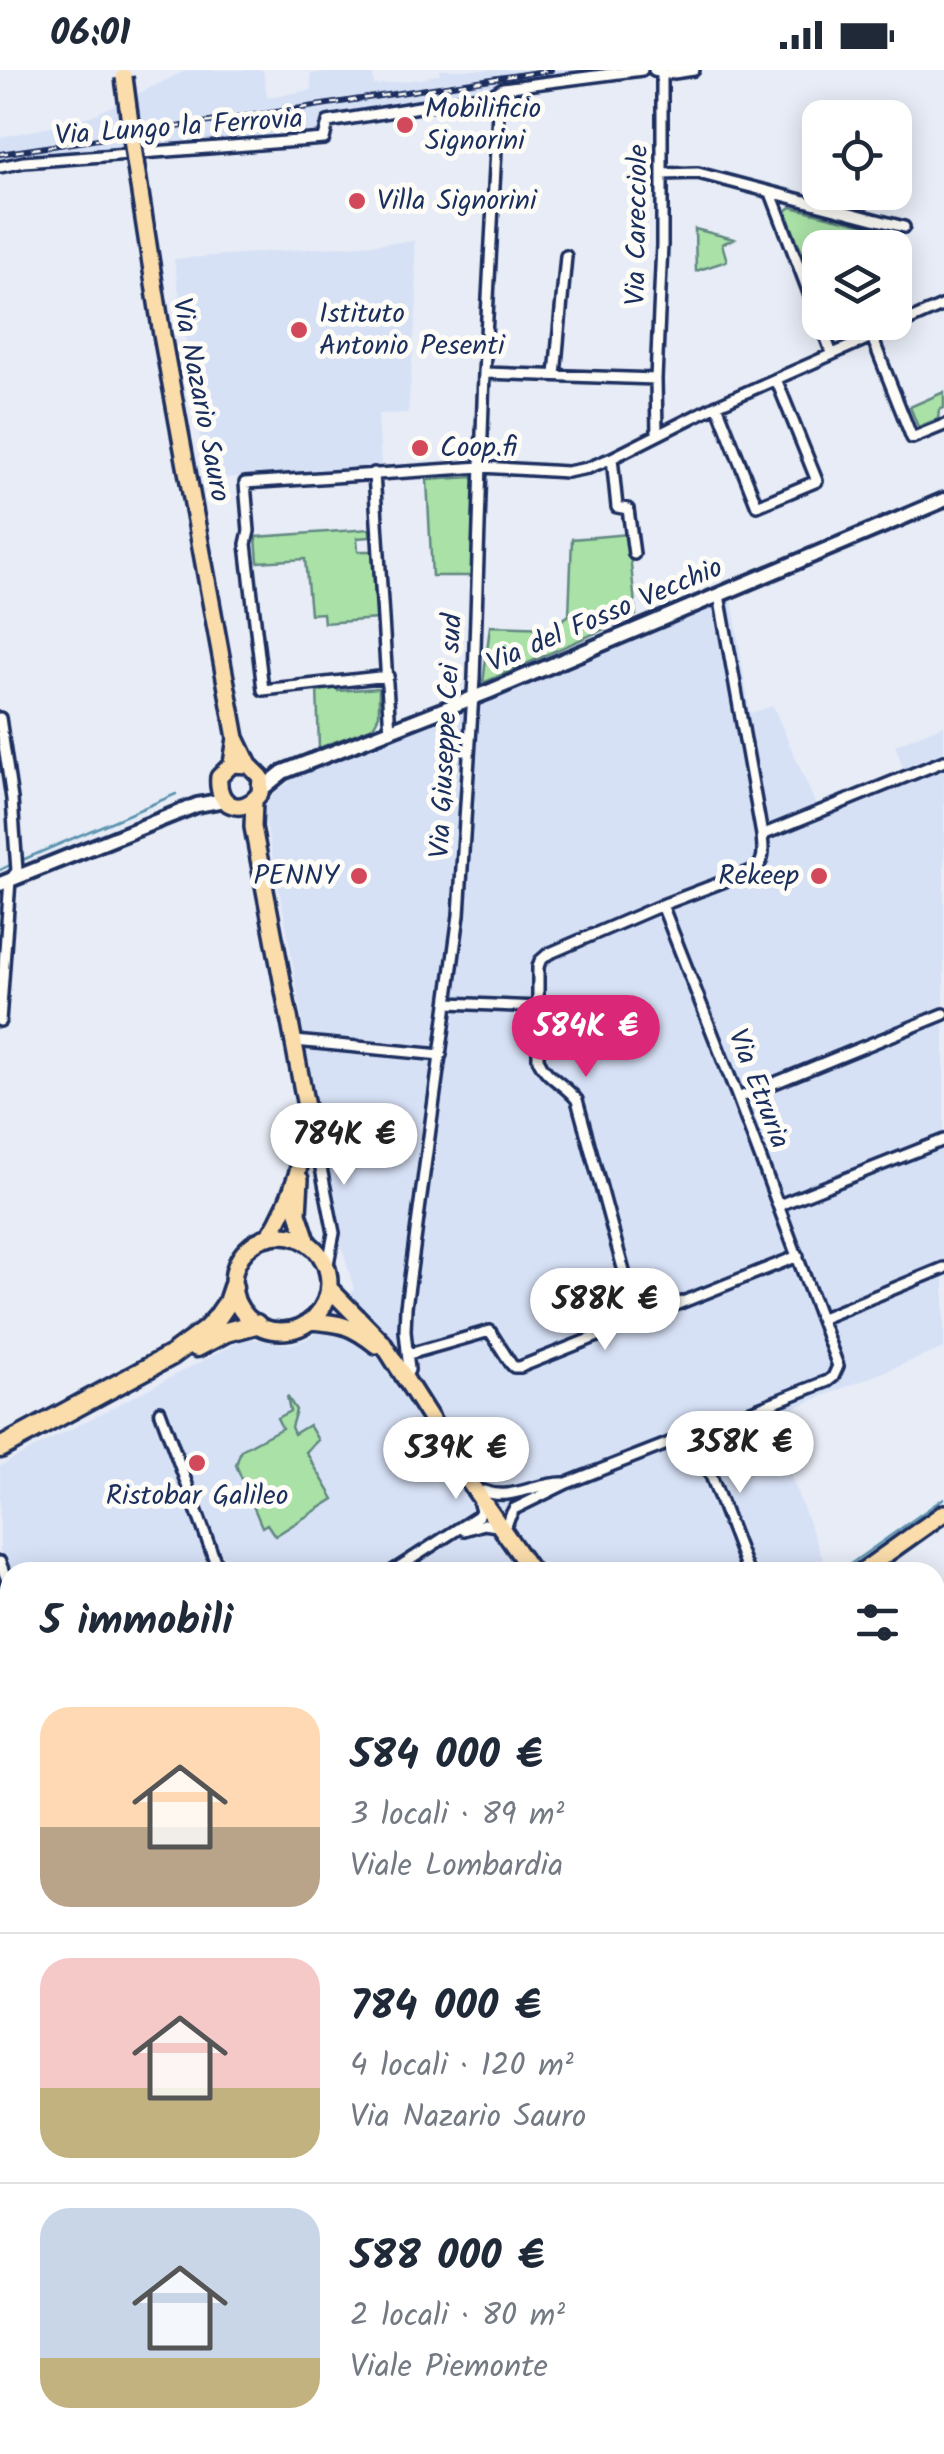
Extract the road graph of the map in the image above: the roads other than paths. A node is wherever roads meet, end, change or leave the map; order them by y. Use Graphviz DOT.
graph roads {
  1 [pos="642,70"];
  2 [pos="694,70"];
  3 [pos="658,71"];
  4 [pos="124,74"];
  5 [pos="499,92"];
  6 [pos="0,167"];
  7 [pos="662,174"];
  8 [pos="770,192"];
  9 [pos="904,226"];
  10 [pos="566,256"];
  11 [pos="944,305"];
  12 [pos="912,319"];
  13 [pos="865,340"];
  14 [pos="873,340"];
  15 [pos="832,354"];
  16 [pos="484,373"];
  17 [pos="555,375"];
  18 [pos="656,378"];
  19 [pos="776,379"];
  20 [pos="716,405"];
  21 [pos="944,425"];
  22 [pos="658,435"];
  23 [pos="612,458"];
  24 [pos="481,467"];
  25 [pos="374,474"];
  26 [pos="944,500"];
  27 [pos="634,554"];
  28 [pos="719,595"];
  29 [pos="388,676"];
  30 [pos="471,699"];
  31 [pos="0,718"];
  32 [pos="390,732"];
  33 [pos="236,738"];
  34 [pos="944,761"];
  35 [pos="232,764"];
  36 [pos="254,768"];
  37 [pos="283,772"];
  38 [pos="218,783"];
  39 [pos="245,799"];
  40 [pos="197,805"];
  41 [pos="762,835"];
  42 [pos="9,879"];
  43 [pos="662,905"];
  44 [pos="449,1003"];
  45 [pos="538,1007"];
  46 [pos="944,1014"];
  47 [pos="0,1021"];
  48 [pos="295,1041"];
  49 [pos="441,1055"];
  50 [pos="738,1098"];
  51 [pos="307,1112"];
  52 [pos="944,1140"];
  53 [pos="302,1155"];
  54 [pos="779,1205"];
  55 [pos="269,1236"];
  56 [pos="308,1243"];
  57 [pos="798,1256"];
  58 [pos="944,1268"];
  59 [pos="328,1269"];
  60 [pos="234,1287"];
  61 [pos="329,1288"];
  62 [pos="822,1318"];
  63 [pos="638,1319"];
  64 [pos="310,1321"];
  65 [pos="256,1324"];
  66 [pos="408,1354"];
  67 [pos="390,1358"];
  68 [pos="405,1378"];
  69 [pos="160,1411"];
  70 [pos="432,1420"];
  71 [pos="695,1434"];
  72 [pos="0,1448"];
  73 [pos="0,1456"];
  74 [pos="462,1470"];
  75 [pos="567,1483"];
  76 [pos="484,1491"];
  77 [pos="944,1514"];
  78 [pos="504,1526"];
  79 [pos="452,1535"];
  80 [pos="215,1562"];
  81 [pos="407,1562"];
  82 [pos="529,1562"];
  83 [pos="744,1562"];
  84 [pos="875,1562"];
  1 -- 5 [label="street, Via Lungo la Ferrovia"];
  2 -- 3 [label="street"];
  3 -- 7 [label="street, Via Carecciole"];
  4 -- 33 [label="main road, Via Nazario Sauro, bridge"];
  5 -- 6 [label="street, Via Lungo la Ferrovia"];
  5 -- 16 [label="street, Via Giuseppe Cei sud"];
  7 -- 8 [label="street"];
  7 -- 18 [label="street, Via Carecciole"];
  8 -- 9 [label="street"];
  8 -- 15 [label="street"];
  10 -- 17 [label="street"];
  11 -- 12 [label="street"];
  13 -- 15 [label="street"];
  14 -- 21 [label="street"];
  15 -- 19 [label="street"];
  16 -- 17 [label="street"];
  16 -- 24 [label="street, Via Giuseppe Cei sud"];
  17 -- 18 [label="street"];
  18 -- 22 [label="street, Via Carecciole"];
  19 -- 20 [label="street"];
  19 -- 20 [label="street"];
  20 -- 22 [label="street"];
  22 -- 23 [label="street"];
  23 -- 24 [label="street"];
  23 -- 27 [label="street"];
  24 -- 25 [label="street"];
  24 -- 30 [label="street, Via Giuseppe Cei sud"];
  25 -- 29 [label="street"];
  25 -- 29 [label="street"];
  26 -- 28 [label="street, Via del Fosso Vecchio"];
  28 -- 30 [label="street, Via del Fosso Vecchio"];
  28 -- 41 [label="street"];
  29 -- 32 [label="street"];
  30 -- 32 [label="street, Via del Fosso Vecchio"];
  30 -- 44 [label="street, Via Giuseppe Cei sud"];
  31 -- 42 [label="street"];
  32 -- 37 [label="street, Via del Fosso Vecchio"];
  33 -- 35 [label="main road, Via Nazario Sauro"];
  33 -- 36 [label="main road, Via Nazario Sauro"];
  34 -- 41 [label="street"];
  35 -- 36 [label="main road"];
  35 -- 38 [label="main road, Via Nazario Sauro"];
  36 -- 37 [label="street, Via del Fosso Vecchio"];
  36 -- 39 [label="main road, Via Nazario Sauro"];
  37 -- 39 [label="street, Via del Fosso Vecchio"];
  38 -- 39 [label="main road, Via Nazario Sauro"];
  38 -- 40 [label="street, Via del Fosso Vecchio"];
  39 -- 40 [label="street, Via del Fosso Vecchio"];
  39 -- 48 [label="main road, Via Nazario Sauro"];
  40 -- 42 [label="street, Via del Fosso Vecchio"];
  41 -- 43 [label="street"];
  42 -- 47 [label="street"];
  43 -- 45 [label="street"];
  43 -- 50 [label="street, Via Etruria"];
  44 -- 45 [label="street"];
  44 -- 49 [label="street, Via Giuseppe Cei sud"];
  45 -- 63 [label="street"];
  46 -- 50 [label="street"];
  48 -- 49 [label="street"];
  48 -- 51 [label="main road, Via Nazario Sauro"];
  49 -- 66 [label="street, Via Giuseppe Cei sud"];
  50 -- 54 [label="street, Via Etruria"];
  51 -- 53 [label="main road, Via Nazario Sauro"];
  51 -- 59 [label="street, Via Nazario Sauro"];
  52 -- 54 [label="street"];
  53 -- 55 [label="main road, Via Nazario Sauro"];
  53 -- 56 [label="main road, Via Nazario Sauro"];
  54 -- 57 [label="street, Via Etruria"];
  55 -- 56 [label="main road"];
  55 -- 60 [label="main road, Via Nazario Sauro"];
  56 -- 59 [label="main road, Via Nazario Sauro"];
  57 -- 62 [label="street, Via Etruria"];
  57 -- 63 [label="street"];
  58 -- 62 [label="street"];
  59 -- 61 [label="main road, Via Nazario Sauro"];
  60 -- 65 [label="main road"];
  60 -- 72 [label="highway"];
  61 -- 64 [label="main road"];
  61 -- 67 [label="main road"];
  62 -- 71 [label="street, Via Etruria"];
  63 -- 66 [label="street"];
  64 -- 65 [label="main road"];
  64 -- 67 [label="main road"];
  65 -- 73 [label="highway"];
  66 -- 68 [label="street, Via Giuseppe Cei sud"];
  67 -- 68 [label="main road"];
  68 -- 70 [label="main road"];
  69 -- 80 [label="street"];
  70 -- 74 [label="main road"];
  70 -- 76 [label="main road"];
  71 -- 75 [label="street, Via Etruria"];
  71 -- 83 [label="street"];
  74 -- 78 [label="main road"];
  74 -- 79 [label="street"];
  75 -- 76 [label="street, Via Etruria"];
  75 -- 78 [label="street, Via Etruria"];
  76 -- 78 [label="main road"];
  77 -- 84 [label="main road"];
  78 -- 79 [label="street"];
  78 -- 82 [label="main road"];
  79 -- 81 [label="street"];
}
